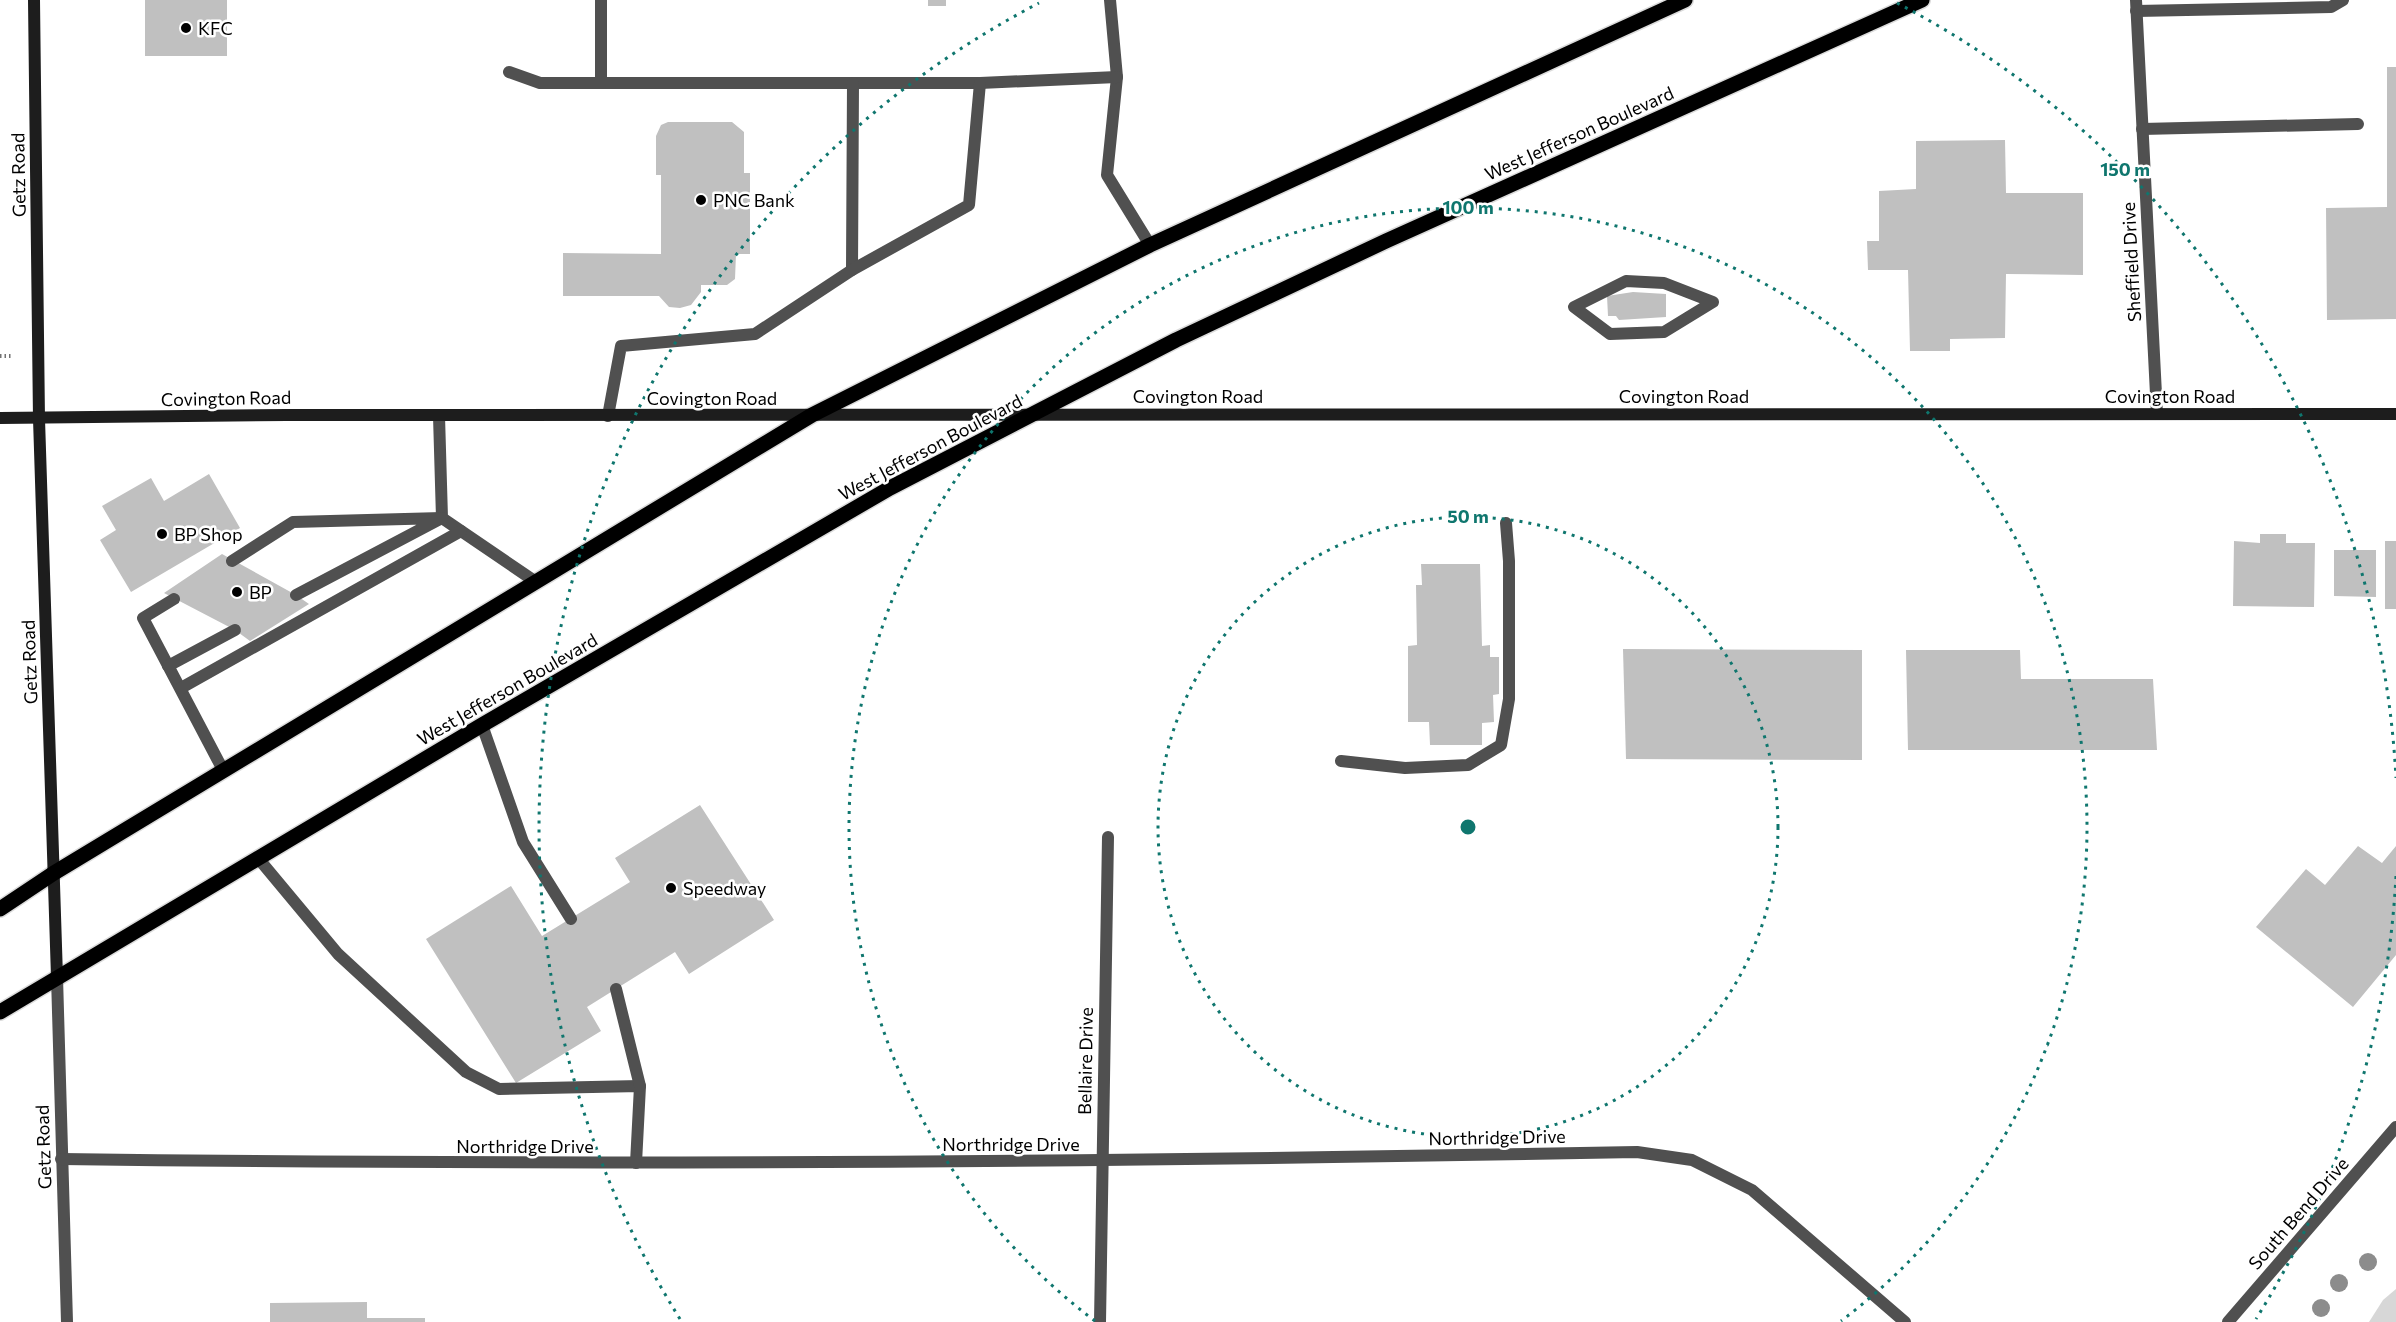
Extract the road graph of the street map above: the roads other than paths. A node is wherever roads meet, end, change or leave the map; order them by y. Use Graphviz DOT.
graph roads {
  1 [pos="34,0"];
  2 [pos="601,0"];
  3 [pos="1110,0"];
  4 [pos="1685,0"];
  5 [pos="1922,0"];
  6 [pos="2343,0"];
  7 [pos="2136,6"];
  8 [pos="509,72"];
  9 [pos="1117,77"];
  10 [pos="853,82"];
  11 [pos="980,82"];
  12 [pos="601,83"];
  13 [pos="2358,124"];
  14 [pos="2142,129"];
  15 [pos="1150,245"];
  16 [pos="852,270"];
  17 [pos="1713,302"];
  18 [pos="2157,414"];
  19 [pos="2396,414"];
  20 [pos="812,415"];
  21 [pos="1034,415"];
  22 [pos="439,416"];
  23 [pos="608,416"];
  24 [pos="0,418"];
  25 [pos="39,419"];
  26 [pos="442,518"];
  27 [pos="1506,523"];
  28 [pos="461,531"];
  29 [pos="232,561"];
  30 [pos="536,582"];
  31 [pos="296,595"];
  32 [pos="174,599"];
  33 [pos="235,630"];
  34 [pos="168,666"];
  35 [pos="181,688"];
  36 [pos="482,725"];
  37 [pos="1341,761"];
  38 [pos="223,770"];
  39 [pos="1108,837"];
  40 [pos="258,858"];
  41 [pos="54,873"];
  42 [pos="0,909"];
  43 [pos="571,919"];
  44 [pos="57,977"];
  45 [pos="616,989"];
  46 [pos="0,1012"];
  47 [pos="640,1086"];
  48 [pos="2396,1127"];
  49 [pos="61,1159"];
  50 [pos="1101,1162"];
  51 [pos="636,1163"];
  52 [pos="67,1322"];
  53 [pos="1100,1322"];
  54 [pos="1905,1322"];
  55 [pos="2228,1322"];
  1 -- 25 [label="main road, Getz Road"];
  2 -- 12 [label="street"];
  3 -- 9 [label="street"];
  4 -- 15 [label="main road"];
  5 -- 21 [label="main road, West Jefferson Boulevard"];
  6 -- 7 [label="street"];
  7 -- 14 [label="street, Sheffield Drive"];
  8 -- 12 [label="street"];
  9 -- 11 [label="street"];
  9 -- 15 [label="street"];
  10 -- 11 [label="street"];
  10 -- 12 [label="street"];
  10 -- 16 [label="street"];
  11 -- 16 [label="street"];
  13 -- 14 [label="street"];
  14 -- 18 [label="street, Sheffield Drive"];
  15 -- 20 [label="main road"];
  16 -- 23 [label="street"];
  17 -- 17 [label="street"];
  18 -- 19 [label="main road, Covington Road"];
  18 -- 21 [label="main road, Covington Road"];
  20 -- 21 [label="main road, Covington Road"];
  20 -- 23 [label="main road, Covington Road"];
  20 -- 30 [label="main road"];
  21 -- 36 [label="main road, West Jefferson Boulevard"];
  22 -- 23 [label="main road, Covington Road"];
  22 -- 25 [label="main road, Covington Road"];
  22 -- 26 [label="street"];
  24 -- 25 [label="main road, Covington Road"];
  25 -- 41 [label="main road, Getz Road"];
  26 -- 28 [label="street"];
  26 -- 29 [label="street"];
  26 -- 31 [label="street"];
  27 -- 37 [label="street"];
  28 -- 30 [label="street"];
  28 -- 35 [label="street"];
  30 -- 38 [label="main road"];
  32 -- 34 [label="street"];
  33 -- 34 [label="street"];
  34 -- 35 [label="street"];
  35 -- 38 [label="street"];
  36 -- 40 [label="main road, West Jefferson Boulevard"];
  36 -- 43 [label="street"];
  38 -- 41 [label="main road"];
  39 -- 50 [label="street, Bellaire Drive"];
  40 -- 44 [label="main road, West Jefferson Boulevard"];
  40 -- 47 [label="street"];
  41 -- 42 [label="main road"];
  41 -- 44 [label="main road, Getz Road"];
  44 -- 46 [label="main road, West Jefferson Boulevard"];
  44 -- 49 [label="street, Getz Road"];
  45 -- 47 [label="street"];
  47 -- 51 [label="street"];
  48 -- 55 [label="street, South Bend Drive"];
  49 -- 51 [label="street, Northridge Drive"];
  49 -- 52 [label="street, Getz Road"];
  50 -- 51 [label="street, Northridge Drive"];
  50 -- 53 [label="street, Bellaire Drive"];
  50 -- 54 [label="street, Northridge Drive"];
}
